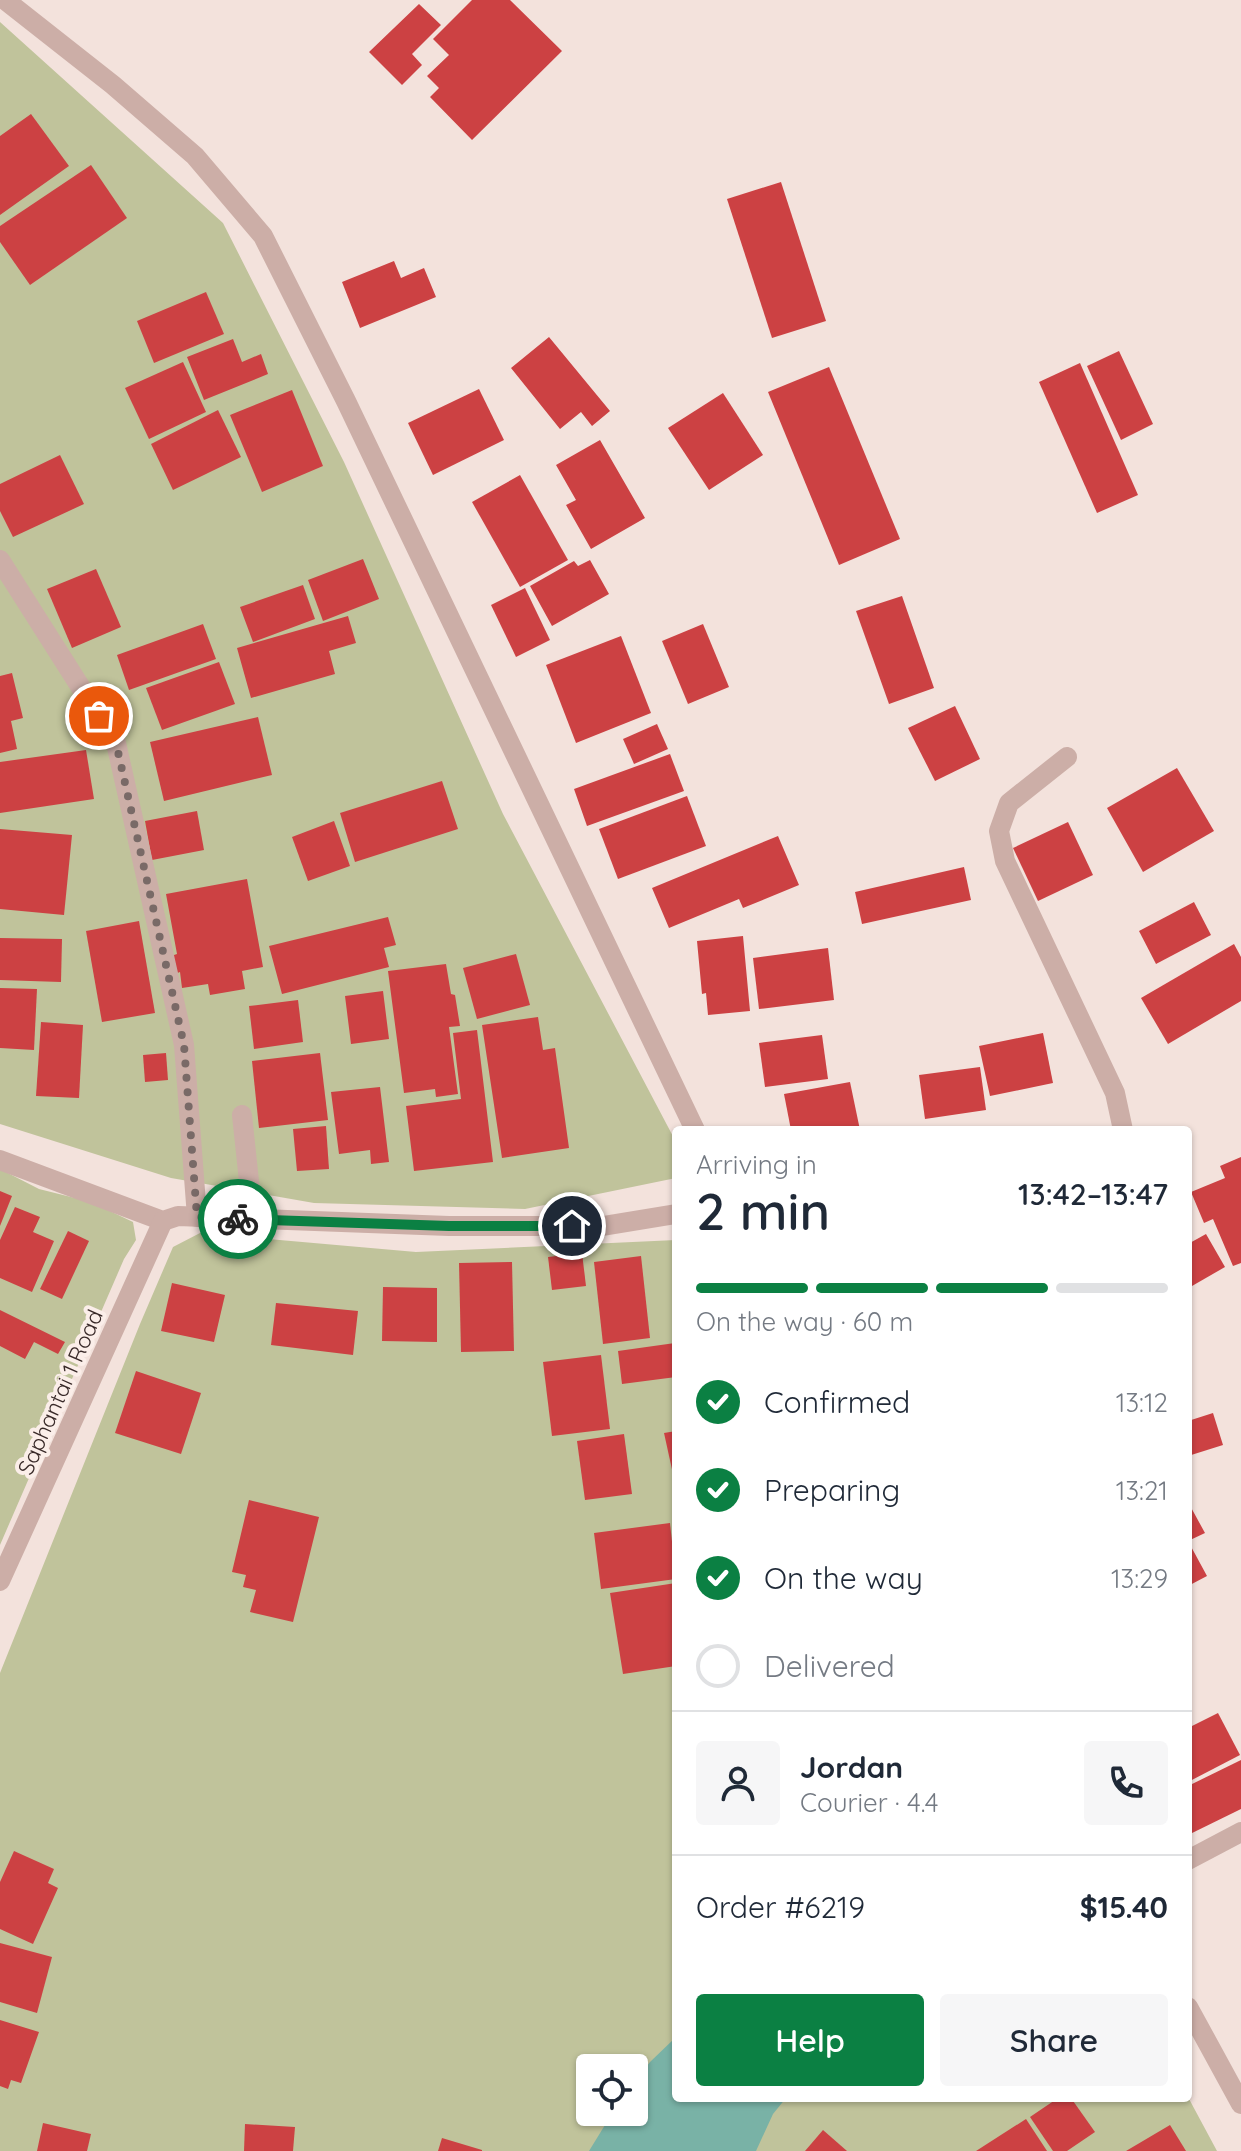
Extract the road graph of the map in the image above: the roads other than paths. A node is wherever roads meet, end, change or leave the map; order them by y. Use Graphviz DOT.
graph roads {
  1 [pos="5,0"];
  2 [pos="0,560"];
  3 [pos="1067,757"];
  4 [pos="242,1115"];
  5 [pos="693,1126"];
  6 [pos="1122,1126"];
  7 [pos="0,1160"];
  8 [pos="672,1215"];
  9 [pos="197,1217"];
  10 [pos="253,1219"];
  11 [pos="163,1221"];
  12 [pos="0,1581"];
  13 [pos="1241,1832"];
  14 [pos="1192,1858"];
  15 [pos="1192,2014"];
  16 [pos="1241,2104"];
  1 -- 5 [label="street"];
  2 -- 9 [label="street"];
  3 -- 6 [label="street"];
  4 -- 10 [label="street"];
  7 -- 11 [label="street"];
  8 -- 10 [label="street"];
  9 -- 10 [label="street"];
  9 -- 11 [label="street"];
  11 -- 12 [label="street, Saphantai 1 Road"];
  13 -- 14 [label="street"];
  15 -- 16 [label="street"];
}
